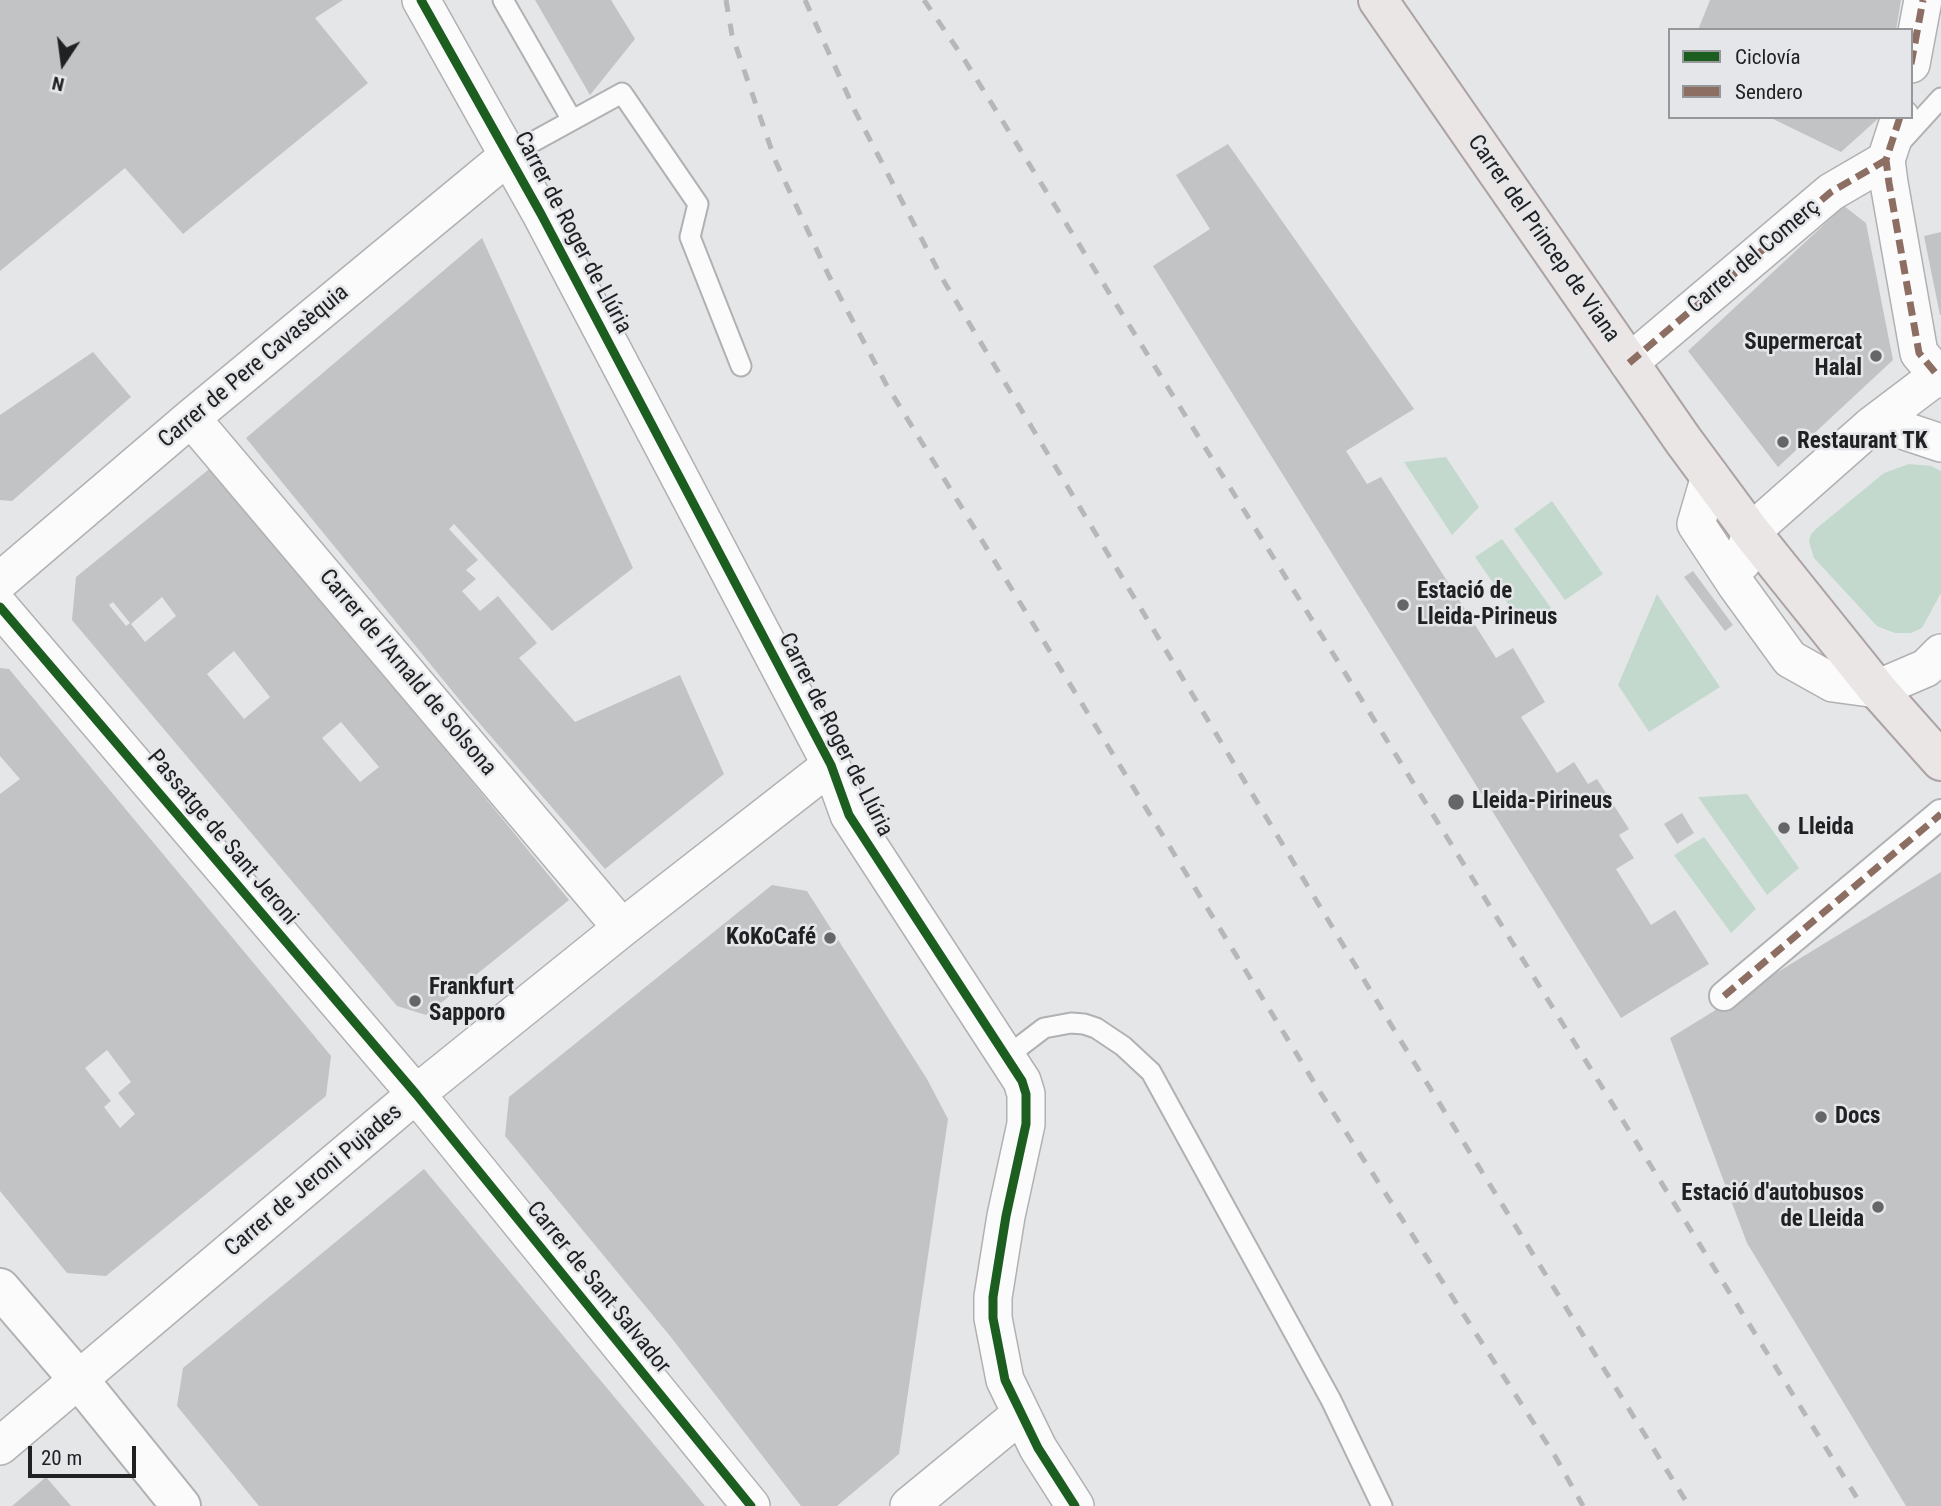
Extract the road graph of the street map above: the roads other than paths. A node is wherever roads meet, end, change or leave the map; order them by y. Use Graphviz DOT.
graph roads {
  1 [pos="421,0"];
  2 [pos="503,0"];
  3 [pos="1378,0"];
  4 [pos="1923,0"];
  5 [pos="1913,53"];
  6 [pos="1941,98"];
  7 [pos="1899,119"];
  8 [pos="572,120"];
  9 [pos="509,155"];
  10 [pos="1886,160"];
  11 [pos="1629,363"];
  12 [pos="741,366"];
  13 [pos="1940,376"];
  14 [pos="191,418"];
  15 [pos="1871,426"];
  16 [pos="1941,443"];
  17 [pos="1710,477"];
  18 [pos="1751,532"];
  19 [pos="0,581"];
  20 [pos="1737,586"];
  21 [pos="0,607"];
  22 [pos="1941,653"];
  23 [pos="1877,689"];
  24 [pos="1941,761"];
  25 [pos="831,765"];
  26 [pos="1941,814"];
  27 [pos="622,928"];
  28 [pos="1724,996"];
  29 [pos="1006,1057"];
  30 [pos="416,1094"];
  31 [pos="0,1288"];
  32 [pos="79,1380"];
  33 [pos="1021,1414"];
  34 [pos="0,1446"];
  35 [pos="181,1506"];
  36 [pos="751,1506"];
  37 [pos="909,1506"];
  38 [pos="1075,1506"];
  39 [pos="1382,1506"];
  1 -- 9 [label="street, Carrer de Roger de Llúria"];
  2 -- 8 [label="lane"];
  3 -- 11 [label="main road, Carrer del Princep de Viana"];
  4 -- 5 [label="street"];
  6 -- 10 [label="lane"];
  7 -- 10 [label="street"];
  8 -- 9 [label="lane"];
  8 -- 12 [label="lane"];
  9 -- 14 [label="street, Carrer de Pere Cavasèquia"];
  9 -- 25 [label="street, Carrer de Roger de Llúria"];
  10 -- 11 [label="street, Carrer del Comerç"];
  10 -- 13 [label="street"];
  11 -- 17 [label="main road, Carrer del Princep de Viana"];
  13 -- 15 [label="street"];
  14 -- 19 [label="street, Carrer de Pere Cavasèquia"];
  14 -- 27 [label="street, Carrer de l'Arnald de Solsona"];
  15 -- 16 [label="street"];
  15 -- 18 [label="street"];
  17 -- 18 [label="main road, Carrer del Princep de Viana"];
  17 -- 20 [label="street"];
  18 -- 20 [label="street"];
  18 -- 23 [label="main road, Carrer del Princep de Viana"];
  20 -- 23 [label="street"];
  21 -- 30 [label="street, Passatge de Sant Jeroni"];
  22 -- 23 [label="street"];
  23 -- 24 [label="main road, Carrer del Princep de Viana"];
  25 -- 27 [label="street, Carrer de Jeroni Pujades"];
  25 -- 29 [label="street, Carrer de Roger de Llúria"];
  26 -- 28 [label="street"];
  27 -- 30 [label="street, Carrer de Jeroni Pujades"];
  29 -- 33 [label="street, Carrer de Roger de Llúria"];
  29 -- 39 [label="lane"];
  30 -- 32 [label="street, Carrer de Jeroni Pujades"];
  30 -- 36 [label="street, Carrer de Sant Salvador"];
  31 -- 32 [label="main road"];
  32 -- 34 [label="street, Carrer de Jeroni Pujades"];
  32 -- 35 [label="main road"];
  33 -- 37 [label="street"];
  33 -- 38 [label="street, Carrer de Roger de Llúria"];
}
